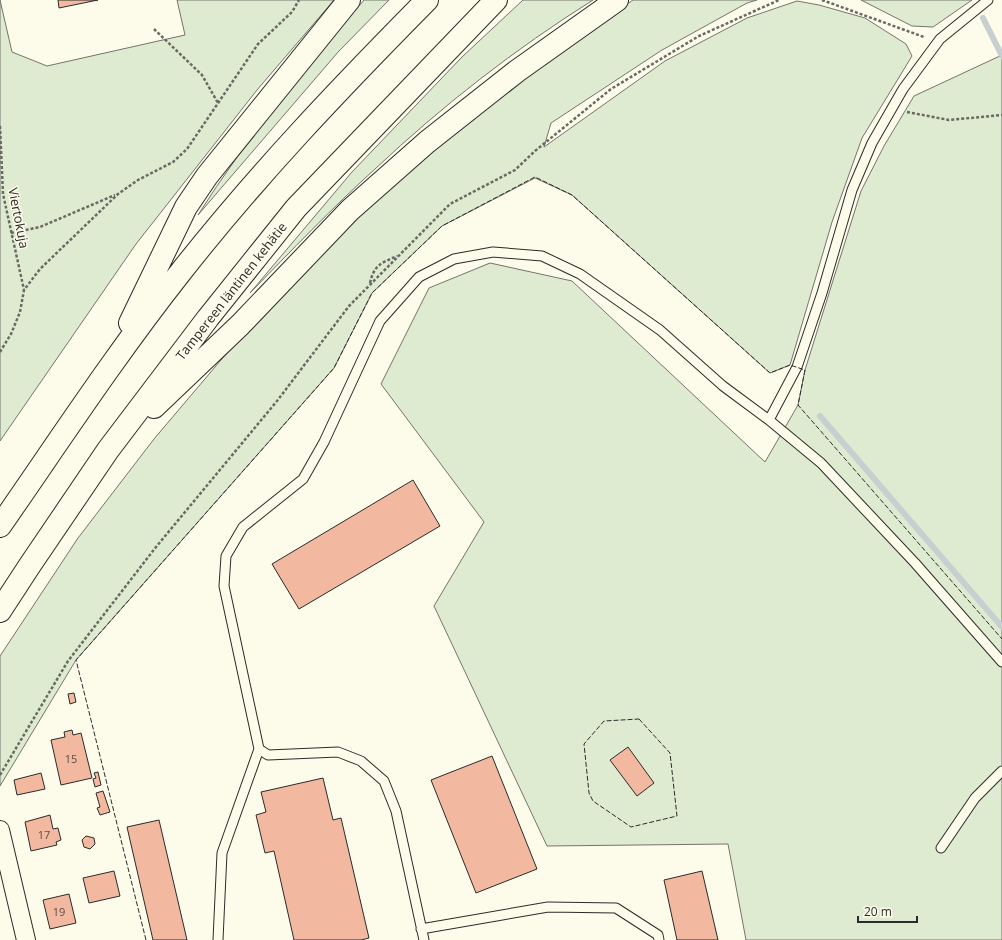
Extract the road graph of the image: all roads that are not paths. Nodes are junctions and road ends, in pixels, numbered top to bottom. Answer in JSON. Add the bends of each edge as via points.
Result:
{"nodes":[{"id":1,"x":349,"y":0,"type":"edge"},
{"id":2,"x":427,"y":0,"type":"edge"},
{"id":3,"x":496,"y":0,"type":"edge"},
{"id":4,"x":617,"y":0,"type":"edge"},
{"id":5,"x":988,"y":0,"type":"edge"},
{"id":6,"x":108,"y":370,"type":"junction"},
{"id":7,"x":770,"y":420,"type":"junction"},
{"id":8,"x":108,"y":450,"type":"junction"},
{"id":9,"x":0,"y":526,"type":"edge"},
{"id":10,"x":0,"y":611,"type":"edge"},
{"id":11,"x":1002,"y":662,"type":"edge"},
{"id":12,"x":259,"y":749,"type":"junction"},
{"id":13,"x":1002,"y":771,"type":"edge"},
{"id":14,"x":0,"y":830,"type":"edge"},
{"id":15,"x":941,"y":848,"type":"dead end"},
{"id":16,"x":421,"y":929,"type":"junction"},
{"id":17,"x":26,"y":940,"type":"edge"},
{"id":18,"x":218,"y":940,"type":"edge"},
{"id":19,"x":424,"y":940,"type":"edge"},
{"id":20,"x":659,"y":940,"type":"edge"}],
"edges":[{"from":1,"to":6,"type":"highway","via":[[207,176],[186,207]]},
{"from":2,"to":6,"type":"highway","via":[[261,174],[179,273]]},
{"from":3,"to":8,"type":"highway","name":"Tampereen läntinen kehätie","via":[[296,208],[208,318]]},
{"from":4,"to":8,"type":"highway","via":[[499,86],[428,142],[350,210],[240,325]]},
{"from":5,"to":7,"type":"lane","via":[[940,39],[903,89],[872,143],[852,190],[797,367]]},
{"from":6,"to":9,"type":"highway"},
{"from":7,"to":11,"type":"lane","via":[[826,468],[915,563]]},
{"from":7,"to":12,"type":"lane","via":[[723,386],[660,330],[580,274],[542,256],[493,252],[454,259],[419,277],[380,321],[324,442],[303,479],[243,528],[226,556],[224,586]]},
{"from":8,"to":10,"type":"highway","name":"Tampereen läntinen kehätie"},
{"from":12,"to":16,"type":"lane","via":[[268,756],[338,752],[361,761],[384,781],[396,811]]},
{"from":12,"to":18,"type":"lane","via":[[222,853]]},
{"from":13,"to":15,"type":"lane","via":[[975,798]]},
{"from":14,"to":17,"type":"street"},
{"from":16,"to":19,"type":"lane"},
{"from":16,"to":20,"type":"lane","via":[[548,907],[616,908],[658,935]]}]}
